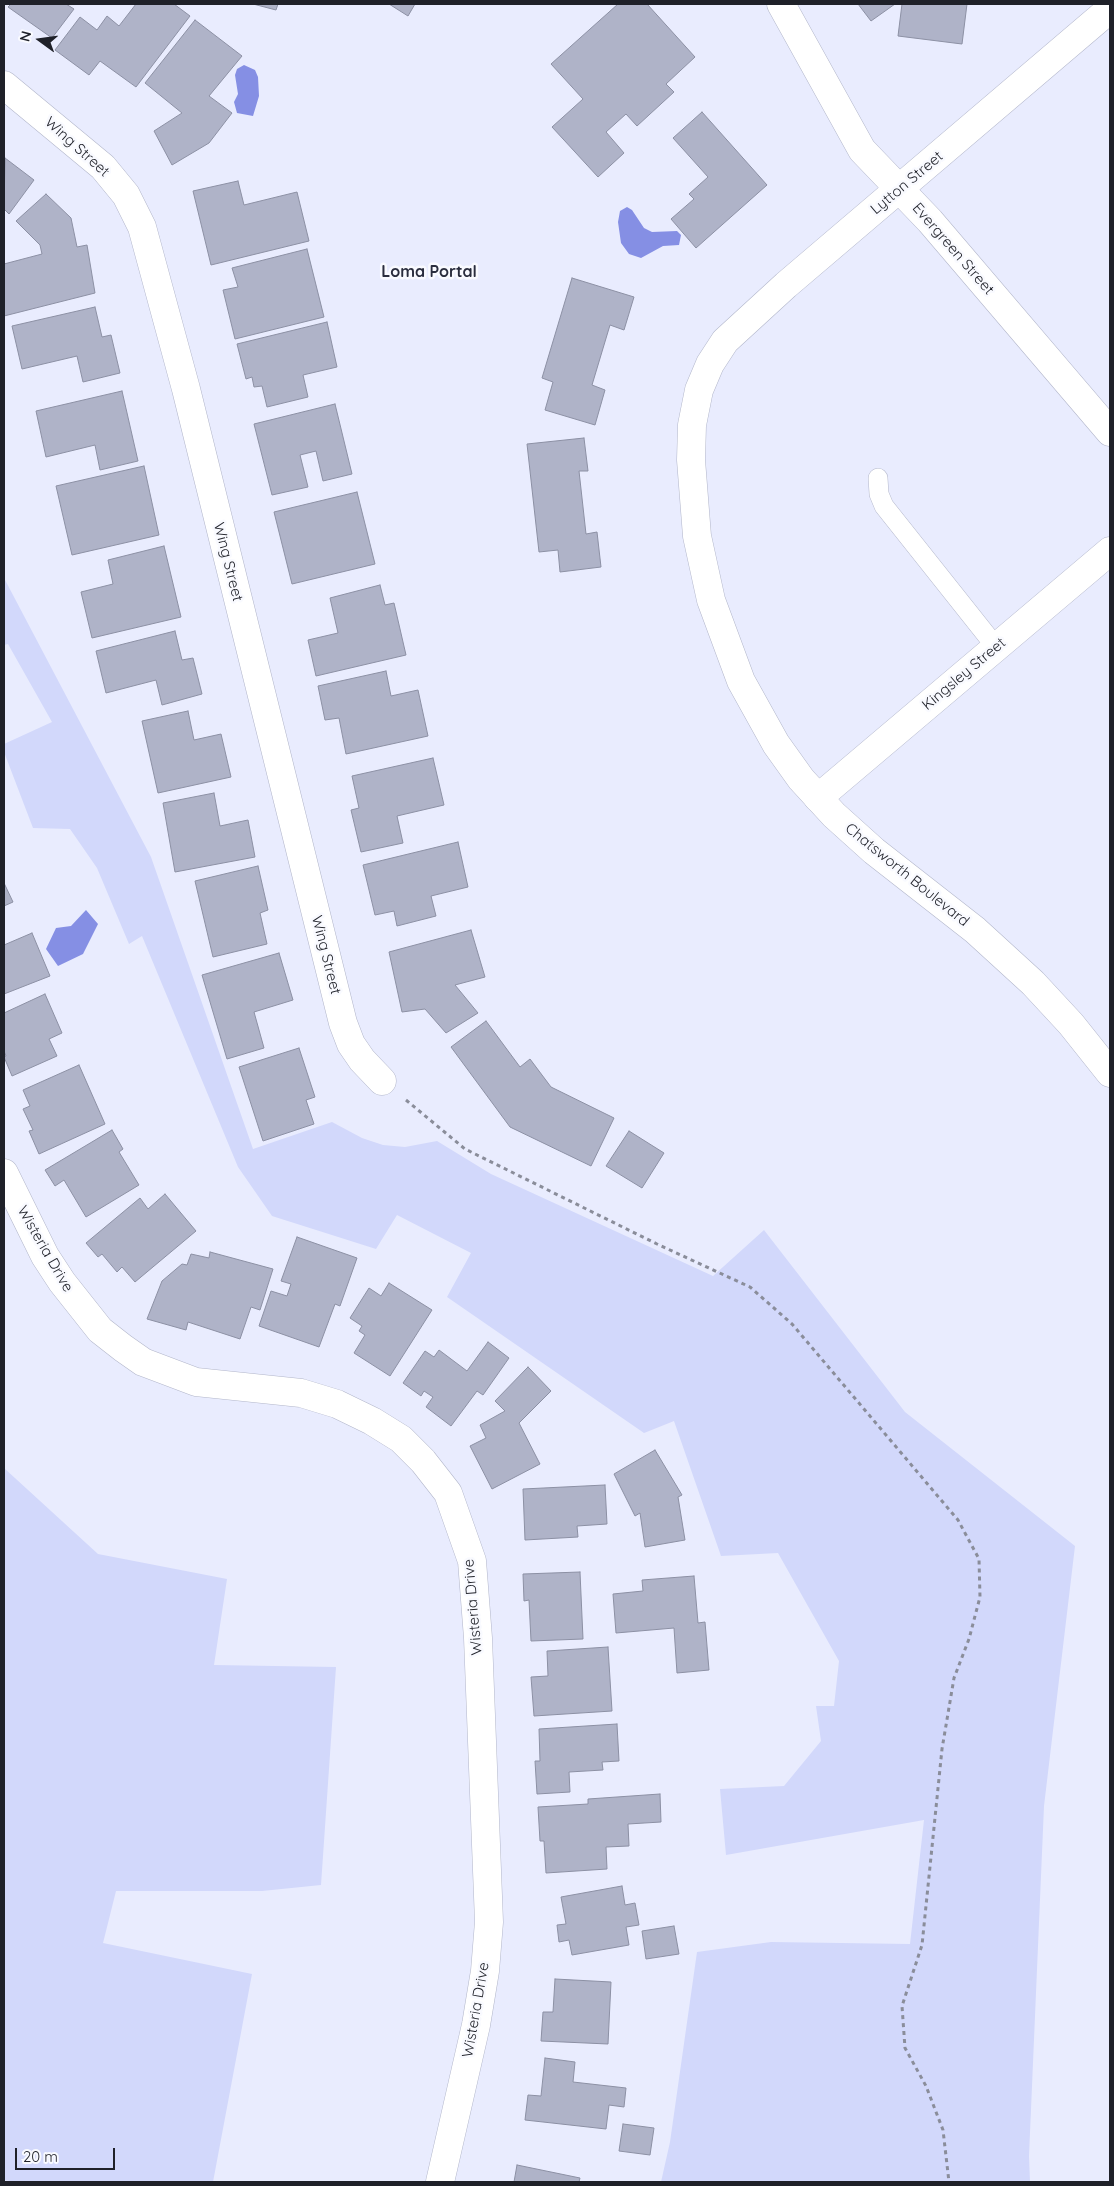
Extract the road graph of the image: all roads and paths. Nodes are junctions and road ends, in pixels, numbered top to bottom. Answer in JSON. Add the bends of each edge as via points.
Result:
{"nodes":[{"id":1,"x":782,"y":4,"type":"edge"},
{"id":2,"x":1110,"y":9,"type":"edge"},
{"id":3,"x":4,"y":85,"type":"edge"},
{"id":4,"x":900,"y":189,"type":"junction"},
{"id":5,"x":710,"y":364,"type":"joint"},
{"id":6,"x":1110,"y":432,"type":"edge"},
{"id":7,"x":878,"y":478,"type":"dead end"},
{"id":8,"x":1110,"y":551,"type":"edge"},
{"id":9,"x":996,"y":647,"type":"junction"},
{"id":10,"x":818,"y":798,"type":"junction"},
{"id":11,"x":1110,"y":1073,"type":"edge"},
{"id":12,"x":382,"y":1081,"type":"joint"},
{"id":13,"x":4,"y":1173,"type":"edge"},
{"id":14,"x":440,"y":2182,"type":"edge"},
{"id":15,"x":949,"y":2182,"type":"edge"}],
"edges":[{"from":1,"to":4,"type":"street","name":"Evergreen Street","via":[[862,150]]},
{"from":2,"to":4,"type":"street","name":"Lytton Street"},
{"from":3,"to":12,"type":"street","name":"Wing Street","via":[[103,167],[126,195],[142,227],[186,389],[343,1023],[351,1044]]},
{"from":4,"to":5,"type":"street","name":"Lytton Street","via":[[752,315],[725,341]]},
{"from":4,"to":6,"type":"street","name":"Evergreen Street"},
{"from":5,"to":10,"type":"street","name":"Chatsworth Boulevard","via":[[698,395],[691,441],[693,508],[704,571],[720,629],[753,706],[789,762]]},
{"from":7,"to":9,"type":"lane","via":[[884,506]]},
{"from":8,"to":9,"type":"street","name":"Kingsley Street"},
{"from":9,"to":10,"type":"street","name":"Kingsley Street"},
{"from":10,"to":11,"type":"street","name":"Chatsworth Boulevard","via":[[852,833],[950,909],[1033,983]]},
{"from":12,"to":15,"type":"path","via":[[466,1149],[657,1244],[750,1286],[792,1324],[952,1512],[979,1559],[980,1597],[954,1678],[942,1750],[922,1945],[902,2006],[904,2048],[926,2086],[943,2130]]},
{"from":13,"to":14,"type":"street","name":"Wisteria Drive","via":[[45,1256],[62,1282],[100,1330],[123,1348],[143,1362],[196,1382],[301,1392],[337,1404],[401,1439],[448,1494],[472,1561],[489,1922],[476,2025]]}]}
